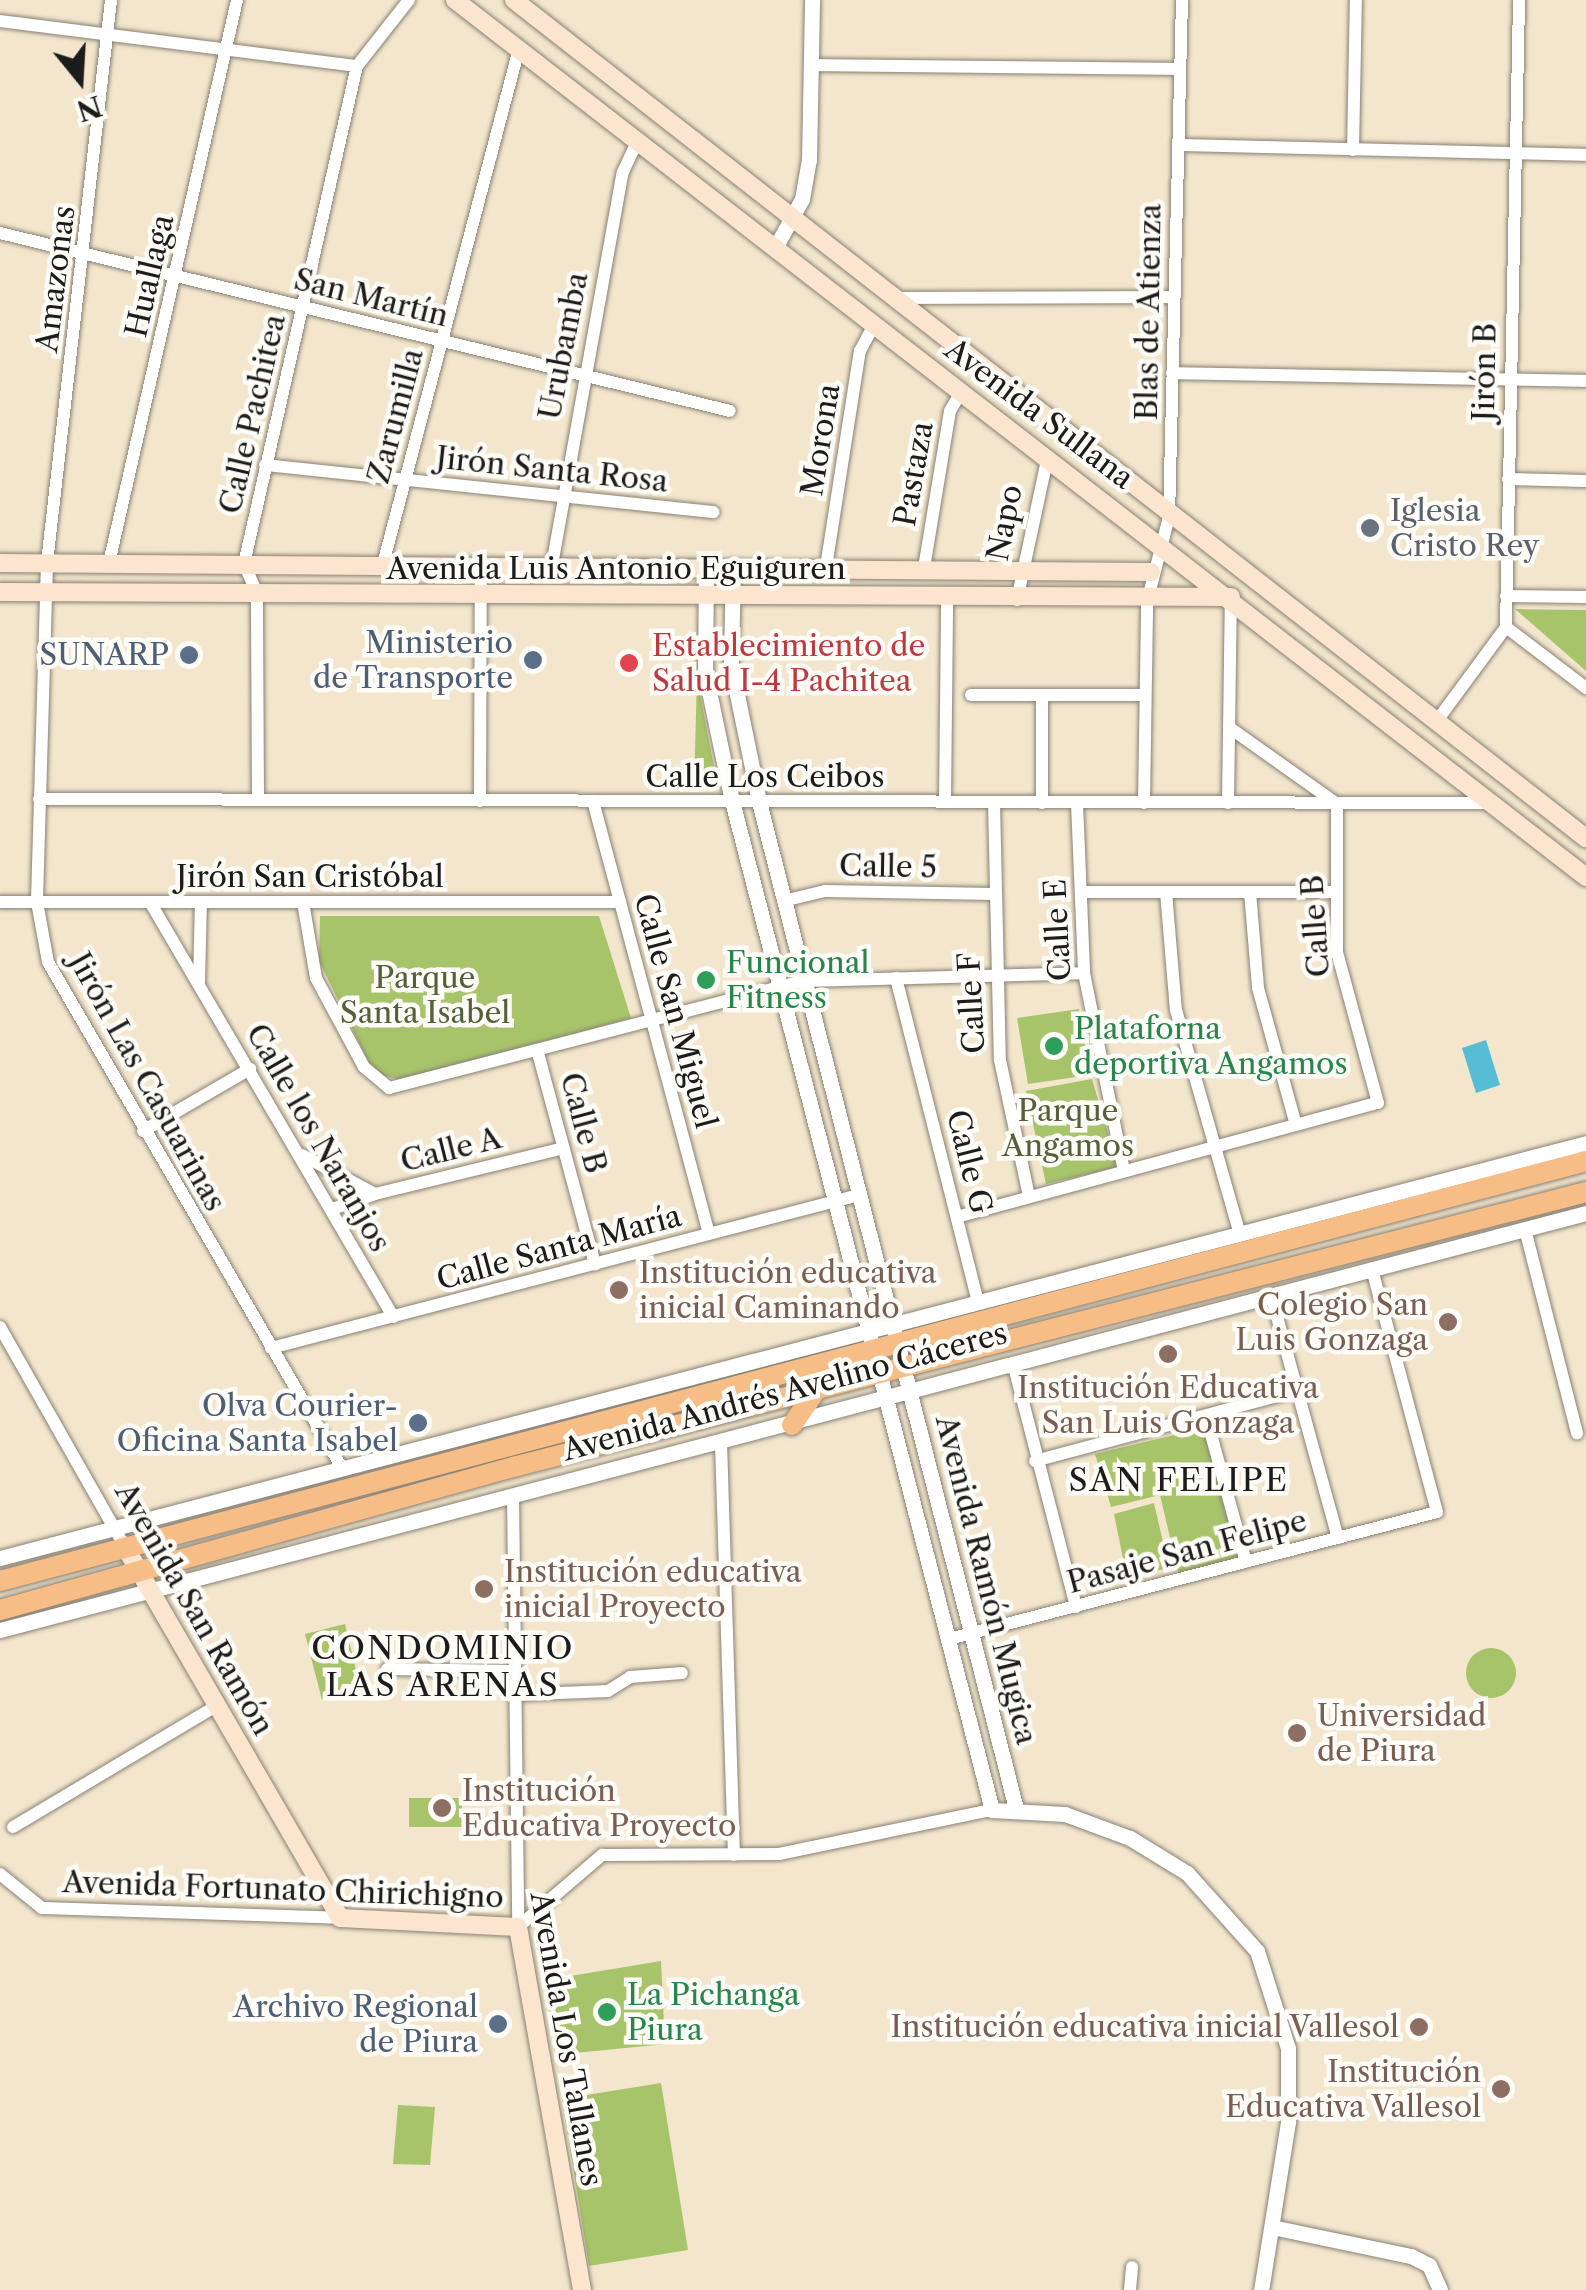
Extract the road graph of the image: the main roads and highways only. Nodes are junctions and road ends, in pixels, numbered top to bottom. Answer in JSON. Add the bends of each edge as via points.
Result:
{"nodes":[{"id":1,"x":455,"y":0,"type":"edge"},
{"id":2,"x":514,"y":0,"type":"edge"},
{"id":3,"x":0,"y":563,"type":"edge"},
{"id":4,"x":1151,"y":572,"type":"road end"},
{"id":5,"x":0,"y":592,"type":"edge"},
{"id":6,"x":1231,"y":597,"type":"junction"},
{"id":7,"x":1514,"y":782,"type":"junction"},
{"id":8,"x":1491,"y":803,"type":"junction"},
{"id":9,"x":1586,"y":838,"type":"edge"},
{"id":10,"x":1586,"y":877,"type":"edge"},
{"id":11,"x":1586,"y":1162,"type":"edge"},
{"id":12,"x":1586,"y":1192,"type":"edge"},
{"id":13,"x":816,"y":1390,"type":"junction"},
{"id":14,"x":792,"y":1425,"type":"road end"},
{"id":15,"x":119,"y":1536,"type":"junction"},
{"id":16,"x":139,"y":1569,"type":"junction"},
{"id":17,"x":0,"y":1581,"type":"edge"},
{"id":18,"x":0,"y":1610,"type":"edge"},
{"id":19,"x":340,"y":1918,"type":"joint"},
{"id":20,"x":518,"y":1927,"type":"joint"},
{"id":21,"x":582,"y":2290,"type":"edge"}],
"edges":[{"from":1,"to":6,"type":"main road","name":"Avenida Sullana"},
{"from":2,"to":7,"type":"main road","name":"Avenida Sullana"},
{"from":3,"to":4,"type":"main road","name":"Avenida Luis Antonio Eguiguren"},
{"from":5,"to":6,"type":"main road","name":"Avenida Luis Antonio Eguiguren","via":[[1147,602]]},
{"from":6,"to":8,"type":"main road","name":"Avenida Sullana"},
{"from":7,"to":8,"type":"main road"},
{"from":7,"to":9,"type":"main road","name":"Avenida Sullana"},
{"from":8,"to":10,"type":"main road","name":"Avenida Sullana"},
{"from":11,"to":15,"type":"highway","name":"Avenida Andrés Avelino Cáceres","via":[[895,1332]]},
{"from":12,"to":13,"type":"highway","name":"Avenida Andrés Avelino Cáceres"},
{"from":13,"to":14,"type":"highway"},
{"from":13,"to":16,"type":"highway","name":"Avenida Andrés Avelino Cáceres"},
{"from":15,"to":16,"type":"main road","name":"Avenida San Ramón"},
{"from":15,"to":17,"type":"highway","name":"Avenida Andrés Avelino Cáceres"},
{"from":16,"to":18,"type":"highway","name":"Avenida Andrés Avelino Cáceres"},
{"from":16,"to":19,"type":"main road","name":"Avenida San Ramón"},
{"from":19,"to":20,"type":"main road","name":"Avenida Fortunato Chirichigno"},
{"from":20,"to":21,"type":"main road","name":"Avenida Los Tallanes"}]}
